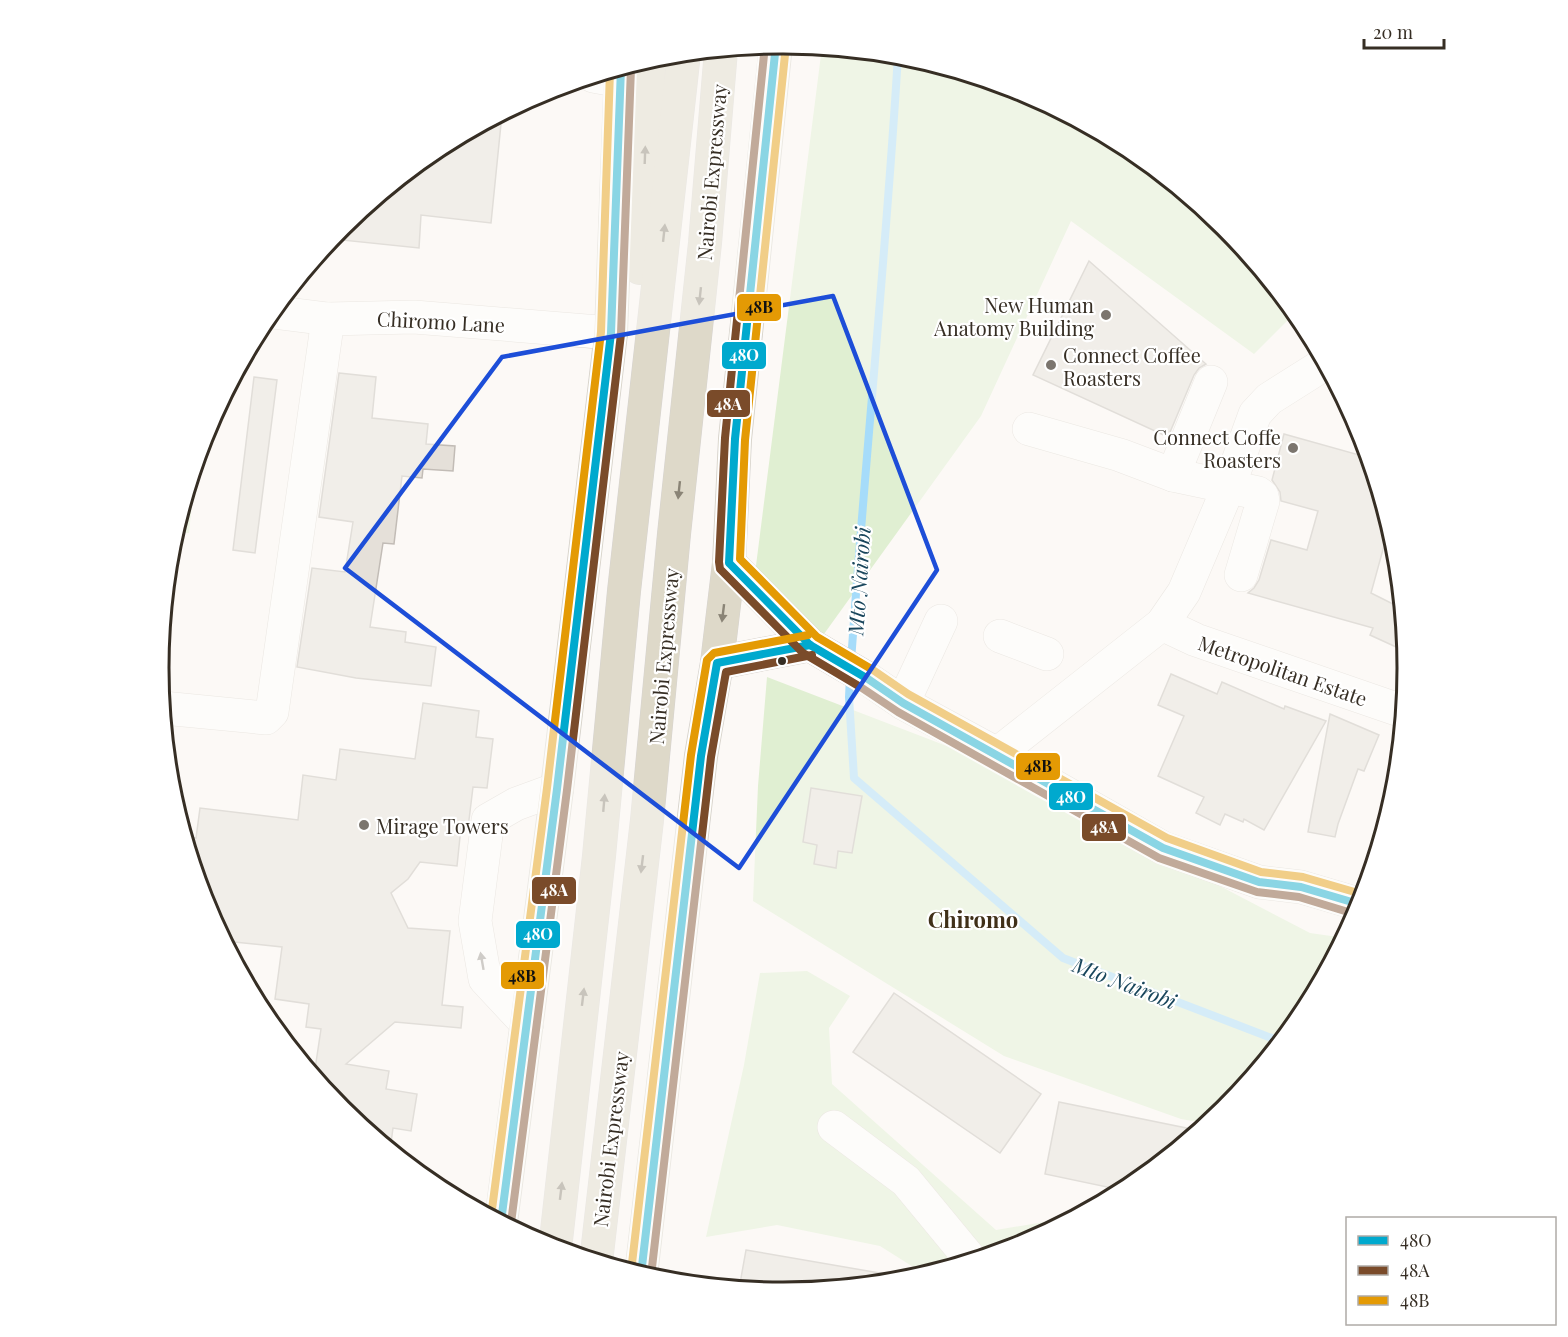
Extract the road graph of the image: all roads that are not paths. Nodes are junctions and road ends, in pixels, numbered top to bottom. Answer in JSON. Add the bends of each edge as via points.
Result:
{"nodes":[{"id":1,"x":775,"y":54,"type":"edge"},
{"id":2,"x":720,"y":57,"type":"edge"},
{"id":3,"x":683,"y":63,"type":"edge"},
{"id":4,"x":649,"y":70,"type":"edge"},
{"id":5,"x":612,"y":79,"type":"edge"},
{"id":6,"x":283,"y":313,"type":"edge"},
{"id":7,"x":328,"y":319,"type":"junction"},
{"id":8,"x":611,"y":333,"type":"junction"},
{"id":9,"x":1319,"y":367,"type":"edge"},
{"id":10,"x":1211,"y":382,"type":"dead end"},
{"id":11,"x":1029,"y":429,"type":"dead end"},
{"id":12,"x":1173,"y":475,"type":"junction"},
{"id":13,"x":1229,"y":486,"type":"junction"},
{"id":14,"x":729,"y":564,"type":"junction"},
{"id":15,"x":1241,"y":575,"type":"dead end"},
{"id":16,"x":624,"y":591,"type":"junction"},
{"id":17,"x":941,"y":621,"type":"dead end"},
{"id":18,"x":1162,"y":624,"type":"junction"},
{"id":19,"x":1000,"y":636,"type":"dead end"},
{"id":20,"x":816,"y":649,"type":"junction"},
{"id":21,"x":1047,"y":654,"type":"dead end"},
{"id":22,"x":717,"y":663,"type":"junction"},
{"id":23,"x":903,"y":703,"type":"junction"},
{"id":24,"x":171,"y":709,"type":"edge"},
{"id":25,"x":1397,"y":709,"type":"edge"},
{"id":26,"x":997,"y":754,"type":"junction"},
{"id":27,"x":557,"y":789,"type":"junction"},
{"id":28,"x":1353,"y":902,"type":"edge"},
{"id":29,"x":527,"y":1024,"type":"junction"},
{"id":30,"x":834,"y":1127,"type":"dead end"},
{"id":31,"x":502,"y":1215,"type":"edge"},
{"id":32,"x":556,"y":1239,"type":"edge"},
{"id":33,"x":597,"y":1253,"type":"edge"},
{"id":34,"x":967,"y":1255,"type":"edge"},
{"id":35,"x":642,"y":1266,"type":"edge"}],
"edges":[{"from":1,"to":14,"type":"highway","via":[[735,439]]},
{"from":2,"to":33,"type":"highway","name":"Nairobi Expressway","one_way":true,"via":[[647,820]]},
{"from":16,"to":3,"type":"highway","name":"Nairobi Expressway","one_way":true},
{"from":16,"to":4,"type":"highway","one_way":true},
{"from":5,"to":8,"type":"highway"},
{"from":6,"to":7,"type":"street","name":"Chiromo Lane"},
{"from":7,"to":8,"type":"street","name":"Chiromo Lane","via":[[414,316]]},
{"from":7,"to":24,"type":"street","via":[[272,712],[266,718]]},
{"from":8,"to":27,"type":"highway"},
{"from":9,"to":13,"type":"street","via":[[1269,399],[1255,414]]},
{"from":10,"to":12,"type":"street"},
{"from":11,"to":12,"type":"street"},
{"from":12,"to":13,"type":"street"},
{"from":13,"to":15,"type":"street","via":[[1258,493],[1263,501]]},
{"from":13,"to":18,"type":"street","via":[[1184,592]]},
{"from":14,"to":20,"type":"street"},
{"from":14,"to":22,"type":"highway","one_way":true},
{"from":32,"to":16,"type":"highway","name":"Nairobi Expressway","one_way":true},
{"from":17,"to":23,"type":"street"},
{"from":18,"to":25,"type":"street","name":"Metropolitan Estate","via":[[1196,640]]},
{"from":18,"to":26,"type":"street"},
{"from":19,"to":21,"type":"street"},
{"from":20,"to":22,"type":"street"},
{"from":20,"to":23,"type":"street"},
{"from":22,"to":35,"type":"highway","via":[[701,756]]},
{"from":23,"to":26,"type":"street"},
{"from":26,"to":28,"type":"street","via":[[1163,848],[1259,882],[1301,887]]},
{"from":27,"to":29,"type":"highway"},
{"from":29,"to":27,"type":"street","one_way":true,"via":[[485,979],[476,921],[488,820],[516,804]]},
{"from":29,"to":31,"type":"highway"},
{"from":30,"to":34,"type":"street","via":[[906,1181]]}]}
